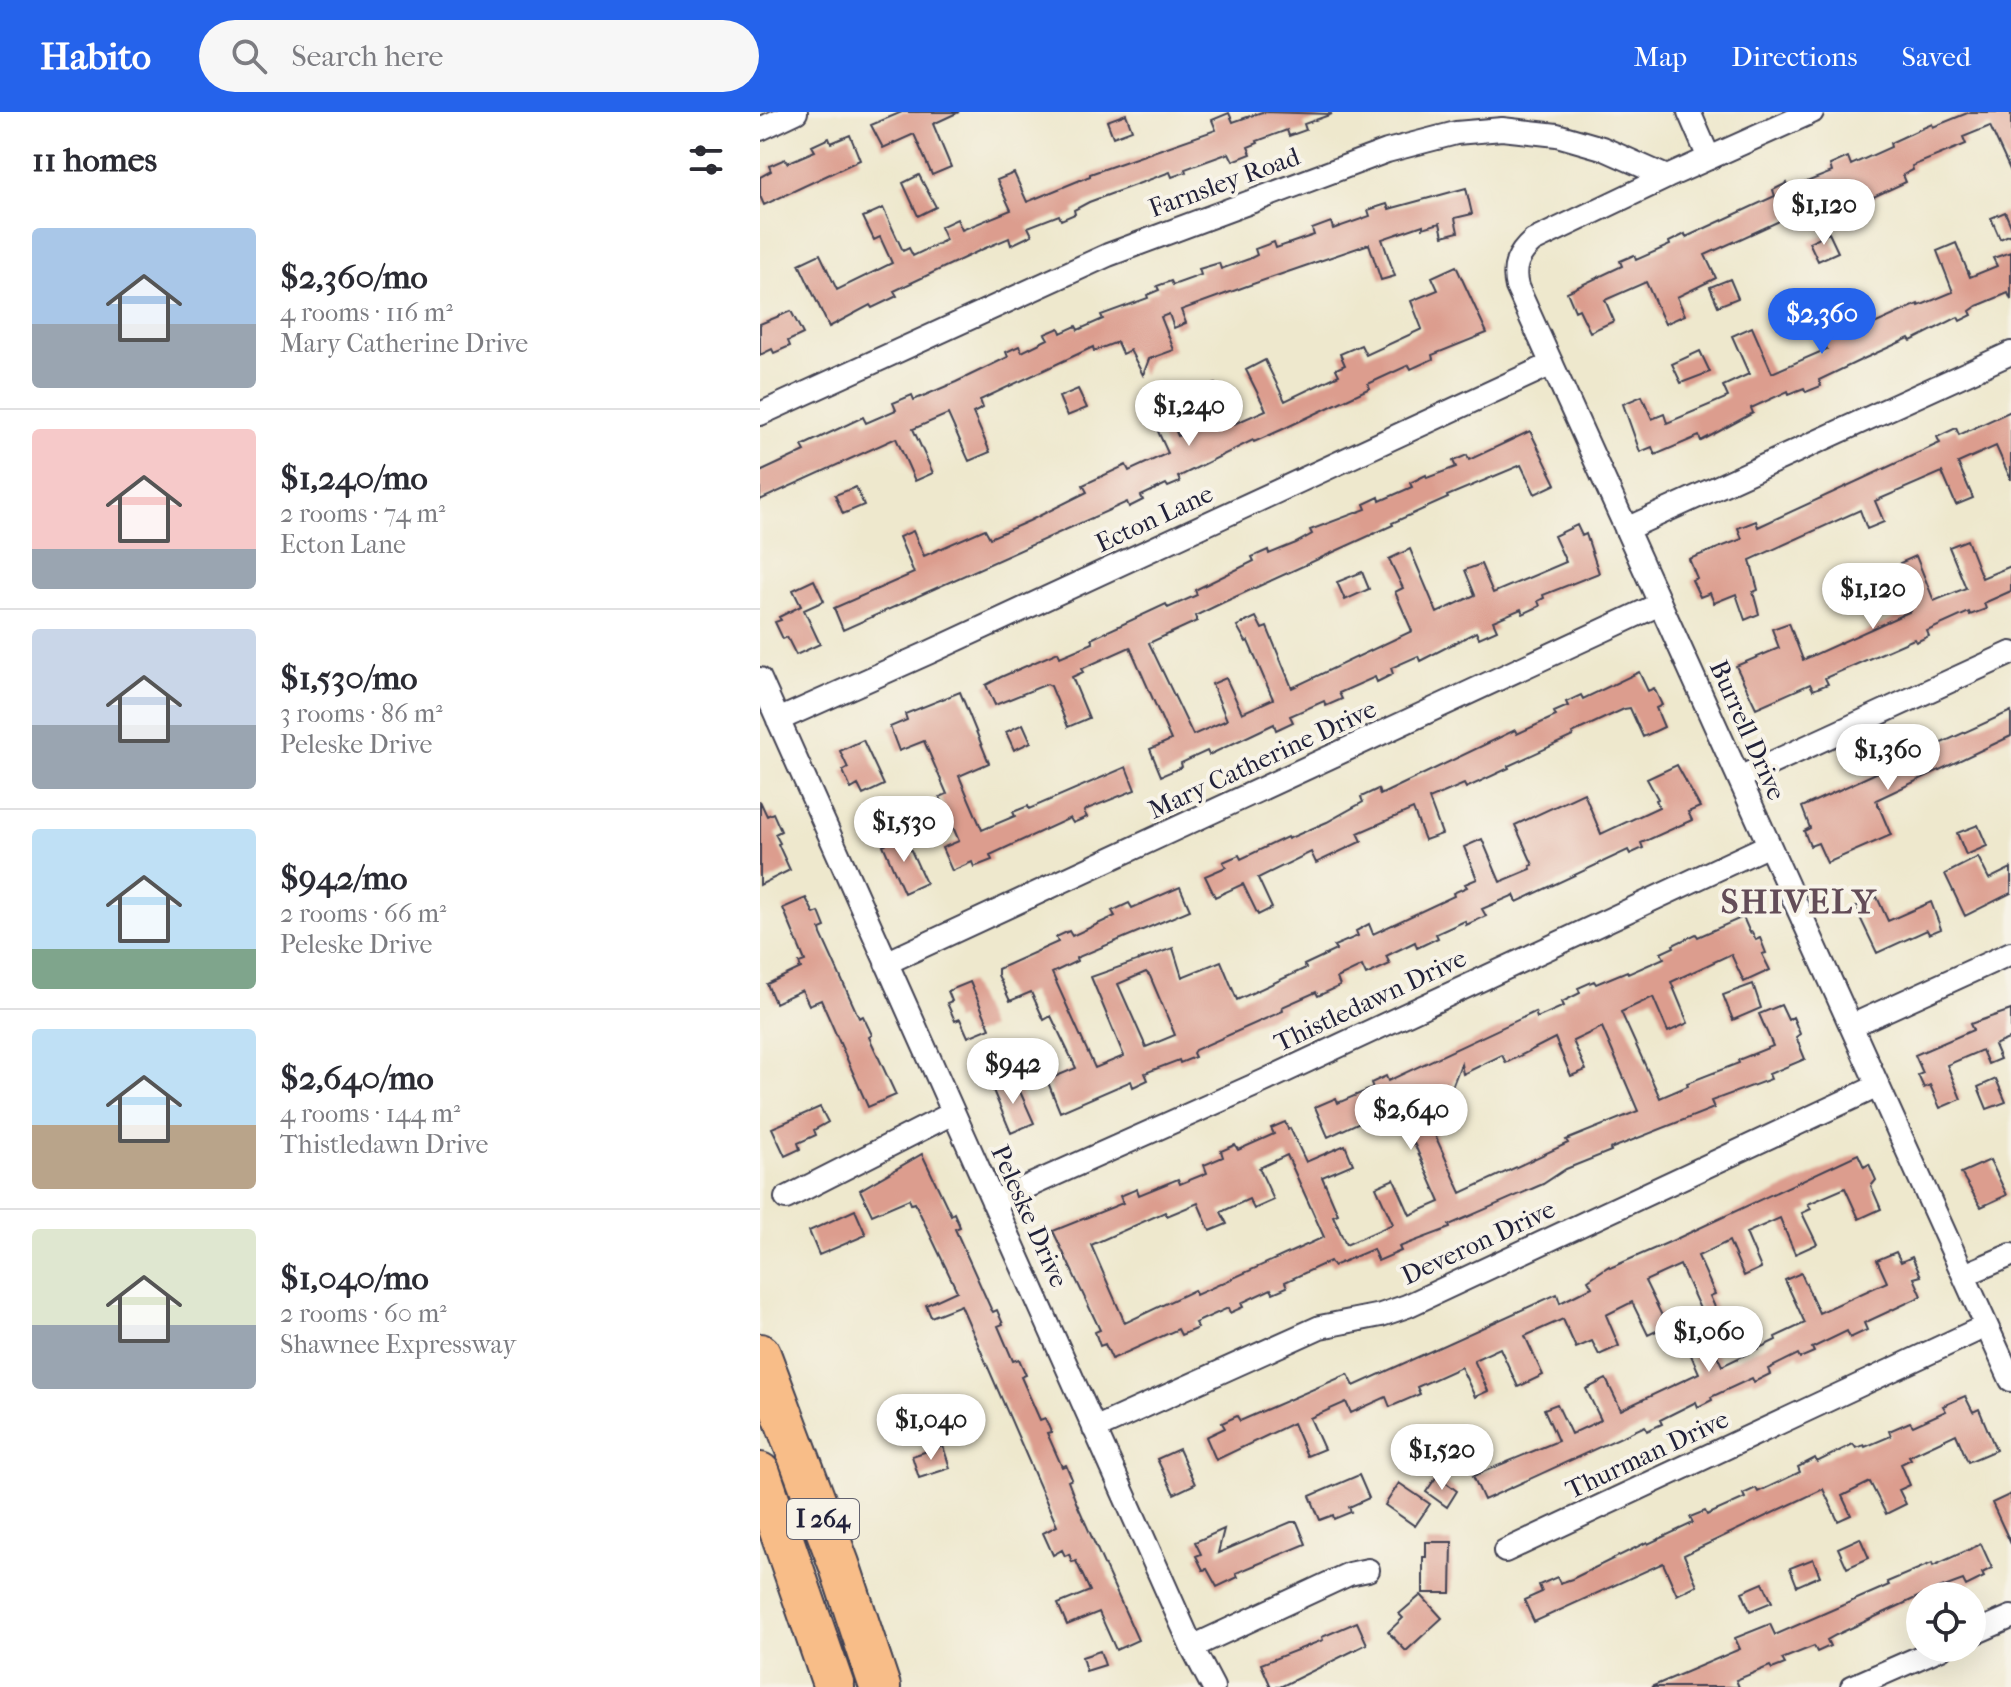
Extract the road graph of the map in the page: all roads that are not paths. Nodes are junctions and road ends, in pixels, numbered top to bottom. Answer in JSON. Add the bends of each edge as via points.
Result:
{"nodes":[{"id":1,"x":796,"y":112,"type":"edge"},
{"id":2,"x":1689,"y":112,"type":"edge"},
{"id":3,"x":1812,"y":112,"type":"edge"},
{"id":4,"x":760,"y":129,"type":"edge"},
{"id":5,"x":1709,"y":158,"type":"junction"},
{"id":6,"x":1667,"y":177,"type":"junction"},
{"id":7,"x":2011,"y":353,"type":"edge"},
{"id":8,"x":1552,"y":364,"type":"junction"},
{"id":9,"x":760,"y":414,"type":"edge"},
{"id":10,"x":1626,"y":529,"type":"junction"},
{"id":11,"x":1660,"y":604,"type":"junction"},
{"id":12,"x":2011,"y":653,"type":"edge"},
{"id":13,"x":760,"y":679,"type":"edge"},
{"id":14,"x":778,"y":720,"type":"junction"},
{"id":15,"x":1739,"y":778,"type":"junction"},
{"id":16,"x":1769,"y":845,"type":"junction"},
{"id":17,"x":2011,"y":953,"type":"edge"},
{"id":18,"x":886,"y":963,"type":"junction"},
{"id":19,"x":1851,"y":1026,"type":"junction"},
{"id":20,"x":1878,"y":1086,"type":"junction"},
{"id":21,"x":953,"y":1113,"type":"junction"},
{"id":22,"x":786,"y":1198,"type":"dead end"},
{"id":23,"x":993,"y":1202,"type":"junction"},
{"id":24,"x":2011,"y":1255,"type":"edge"},
{"id":25,"x":1964,"y":1275,"type":"junction"},
{"id":26,"x":1986,"y":1326,"type":"junction"},
{"id":27,"x":760,"y":1354,"type":"edge"},
{"id":28,"x":2011,"y":1380,"type":"edge"},
{"id":29,"x":1094,"y":1429,"type":"junction"},
{"id":30,"x":760,"y":1473,"type":"edge"},
{"id":31,"x":1505,"y":1551,"type":"dead end"},
{"id":32,"x":1368,"y":1570,"type":"dead end"},
{"id":33,"x":2011,"y":1617,"type":"edge"},
{"id":34,"x":1986,"y":1628,"type":"edge"},
{"id":35,"x":1192,"y":1647,"type":"junction"},
{"id":36,"x":1909,"y":1662,"type":"edge"},
{"id":37,"x":834,"y":1687,"type":"edge"},
{"id":38,"x":880,"y":1687,"type":"edge"},
{"id":39,"x":1213,"y":1687,"type":"edge"},
{"id":40,"x":1852,"y":1687,"type":"edge"}],
"edges":[{"from":1,"to":4,"type":"street"},
{"from":2,"to":5,"type":"street"},
{"from":3,"to":5,"type":"street"},
{"from":5,"to":6,"type":"street"},
{"from":6,"to":8,"type":"street","name":"Burrell Drive","via":[[1522,251],[1516,262],[1517,287]]},
{"from":6,"to":9,"type":"street","name":"Farnsley Road","via":[[1594,145],[1528,130],[1456,133],[1387,151],[1108,255]]},
{"from":7,"to":10,"type":"street"},
{"from":8,"to":10,"type":"street","name":"Burrell Drive"},
{"from":8,"to":14,"type":"street","name":"Ecton Lane"},
{"from":10,"to":11,"type":"street","name":"Burrell Drive"},
{"from":11,"to":15,"type":"street","name":"Burrell Drive"},
{"from":11,"to":18,"type":"street","name":"Mary Catherine Drive"},
{"from":12,"to":15,"type":"street"},
{"from":13,"to":14,"type":"street","name":"Peleske Drive"},
{"from":14,"to":18,"type":"street","name":"Peleske Drive"},
{"from":15,"to":16,"type":"street","name":"Burrell Drive"},
{"from":16,"to":19,"type":"street","name":"Burrell Drive"},
{"from":16,"to":23,"type":"street","name":"Thistledawn Drive"},
{"from":17,"to":19,"type":"street"},
{"from":18,"to":21,"type":"street","name":"Peleske Drive"},
{"from":19,"to":20,"type":"street","name":"Burrell Drive"},
{"from":20,"to":25,"type":"street","name":"Burrell Drive"},
{"from":20,"to":29,"type":"street","name":"Deveron Drive","via":[[1407,1306],[1320,1327]]},
{"from":21,"to":22,"type":"street"},
{"from":21,"to":23,"type":"street","name":"Peleske Drive"},
{"from":23,"to":29,"type":"street","name":"Peleske Drive"},
{"from":24,"to":25,"type":"street"},
{"from":25,"to":26,"type":"street","name":"Burrell Drive"},
{"from":26,"to":28,"type":"street","name":"Burrell Drive"},
{"from":26,"to":31,"type":"street","name":"Thurman Drive"},
{"from":27,"to":38,"type":"highway","number":"I 264"},
{"from":29,"to":35,"type":"street","name":"Peleske Drive"},
{"from":30,"to":37,"type":"highway","number":"I 264"},
{"from":32,"to":35,"type":"street"},
{"from":33,"to":34,"type":"street"},
{"from":35,"to":39,"type":"street","name":"Peleske Drive"},
{"from":36,"to":40,"type":"street"}]}
